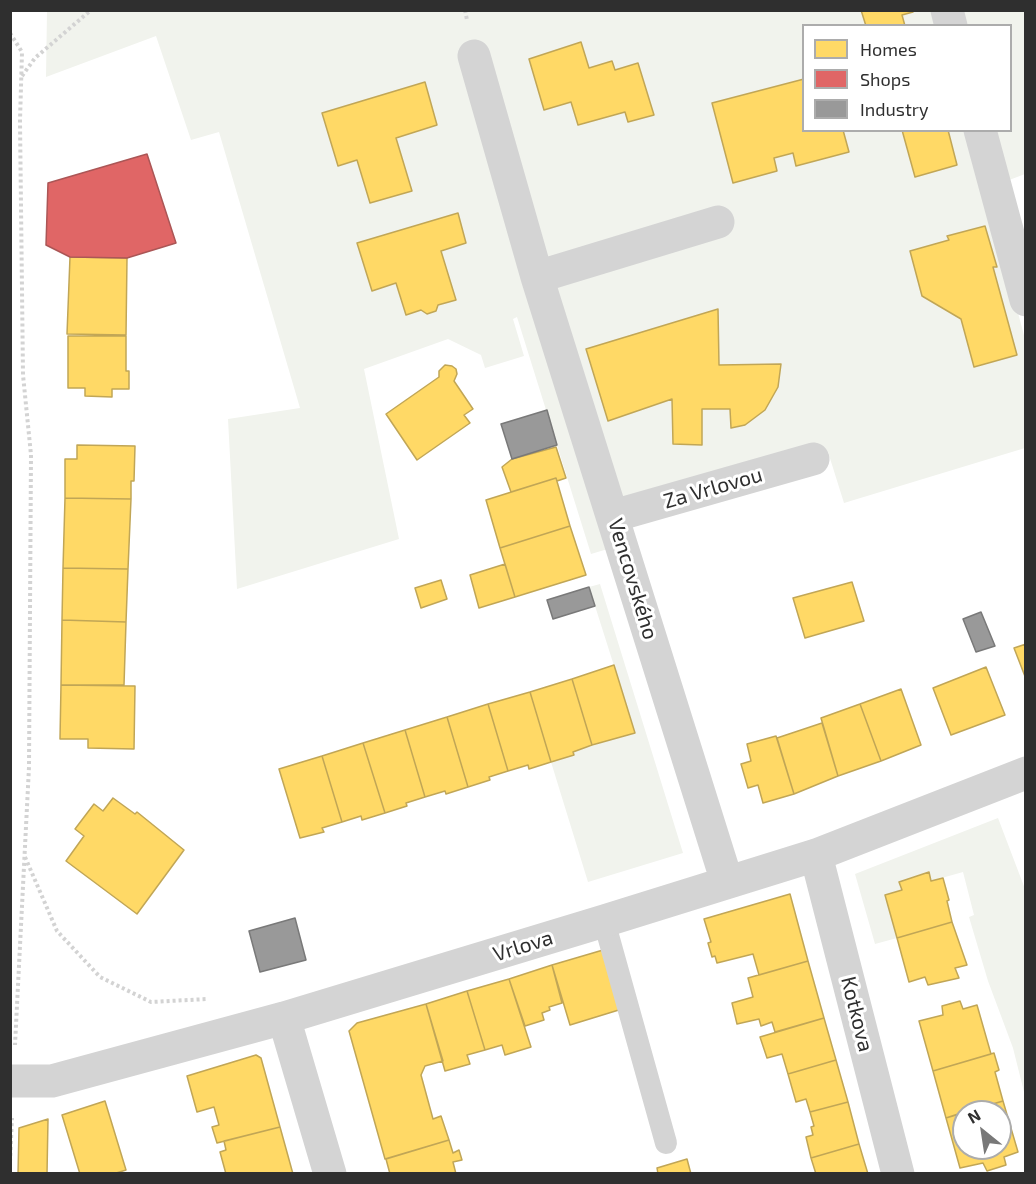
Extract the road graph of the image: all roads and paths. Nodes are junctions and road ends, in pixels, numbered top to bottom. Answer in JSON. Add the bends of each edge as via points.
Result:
{"nodes":[{"id":1,"x":91,"y":10,"type":"edge"},
{"id":2,"x":10,"y":33,"type":"edge"},
{"id":3,"x":474,"y":56,"type":"dead end"},
{"id":4,"x":21,"y":76,"type":"junction"},
{"id":5,"x":981,"y":132,"type":"edge"},
{"id":6,"x":718,"y":222,"type":"dead end"},
{"id":7,"x":537,"y":277,"type":"junction"},
{"id":8,"x":1026,"y":300,"type":"edge"},
{"id":9,"x":813,"y":459,"type":"dead end"},
{"id":10,"x":613,"y":516,"type":"junction"},
{"id":11,"x":1026,"y":773,"type":"edge"},
{"id":12,"x":816,"y":855,"type":"junction"},
{"id":13,"x":24,"y":856,"type":"junction"},
{"id":14,"x":727,"y":882,"type":"junction"},
{"id":15,"x":604,"y":921,"type":"junction"},
{"id":16,"x":18,"y":989,"type":"dead end"},
{"id":17,"x":213,"y":999,"type":"dead end"},
{"id":18,"x":284,"y":1018,"type":"junction"},
{"id":19,"x":10,"y":1081,"type":"edge"},
{"id":20,"x":666,"y":1143,"type":"dead end"},
{"id":21,"x":330,"y":1173,"type":"edge"},
{"id":22,"x":898,"y":1173,"type":"edge"}],
"edges":[{"from":1,"to":4,"type":"path","via":[[35,58]]},
{"from":2,"to":4,"type":"path","via":[[22,52]]},
{"from":3,"to":7,"type":"street","name":"Vencovského"},
{"from":4,"to":13,"type":"path","via":[[22,375],[31,454],[29,767]]},
{"from":5,"to":8,"type":"street"},
{"from":6,"to":7,"type":"street"},
{"from":7,"to":10,"type":"street","name":"Vencovského"},
{"from":9,"to":10,"type":"street","name":"Za Vrlovou"},
{"from":10,"to":14,"type":"street","name":"Vencovského"},
{"from":11,"to":12,"type":"street","name":"Vrlova"},
{"from":12,"to":14,"type":"street","name":"Vrlova"},
{"from":12,"to":22,"type":"street","name":"Kotkova"},
{"from":13,"to":16,"type":"path"},
{"from":13,"to":17,"type":"path","via":[[57,931],[100,977],[151,1002]]},
{"from":14,"to":15,"type":"street","name":"Vrlova"},
{"from":15,"to":18,"type":"street","name":"Vrlova"},
{"from":15,"to":20,"type":"lane"},
{"from":18,"to":19,"type":"street","name":"Vrlova","via":[[52,1081]]},
{"from":18,"to":21,"type":"street"}]}
